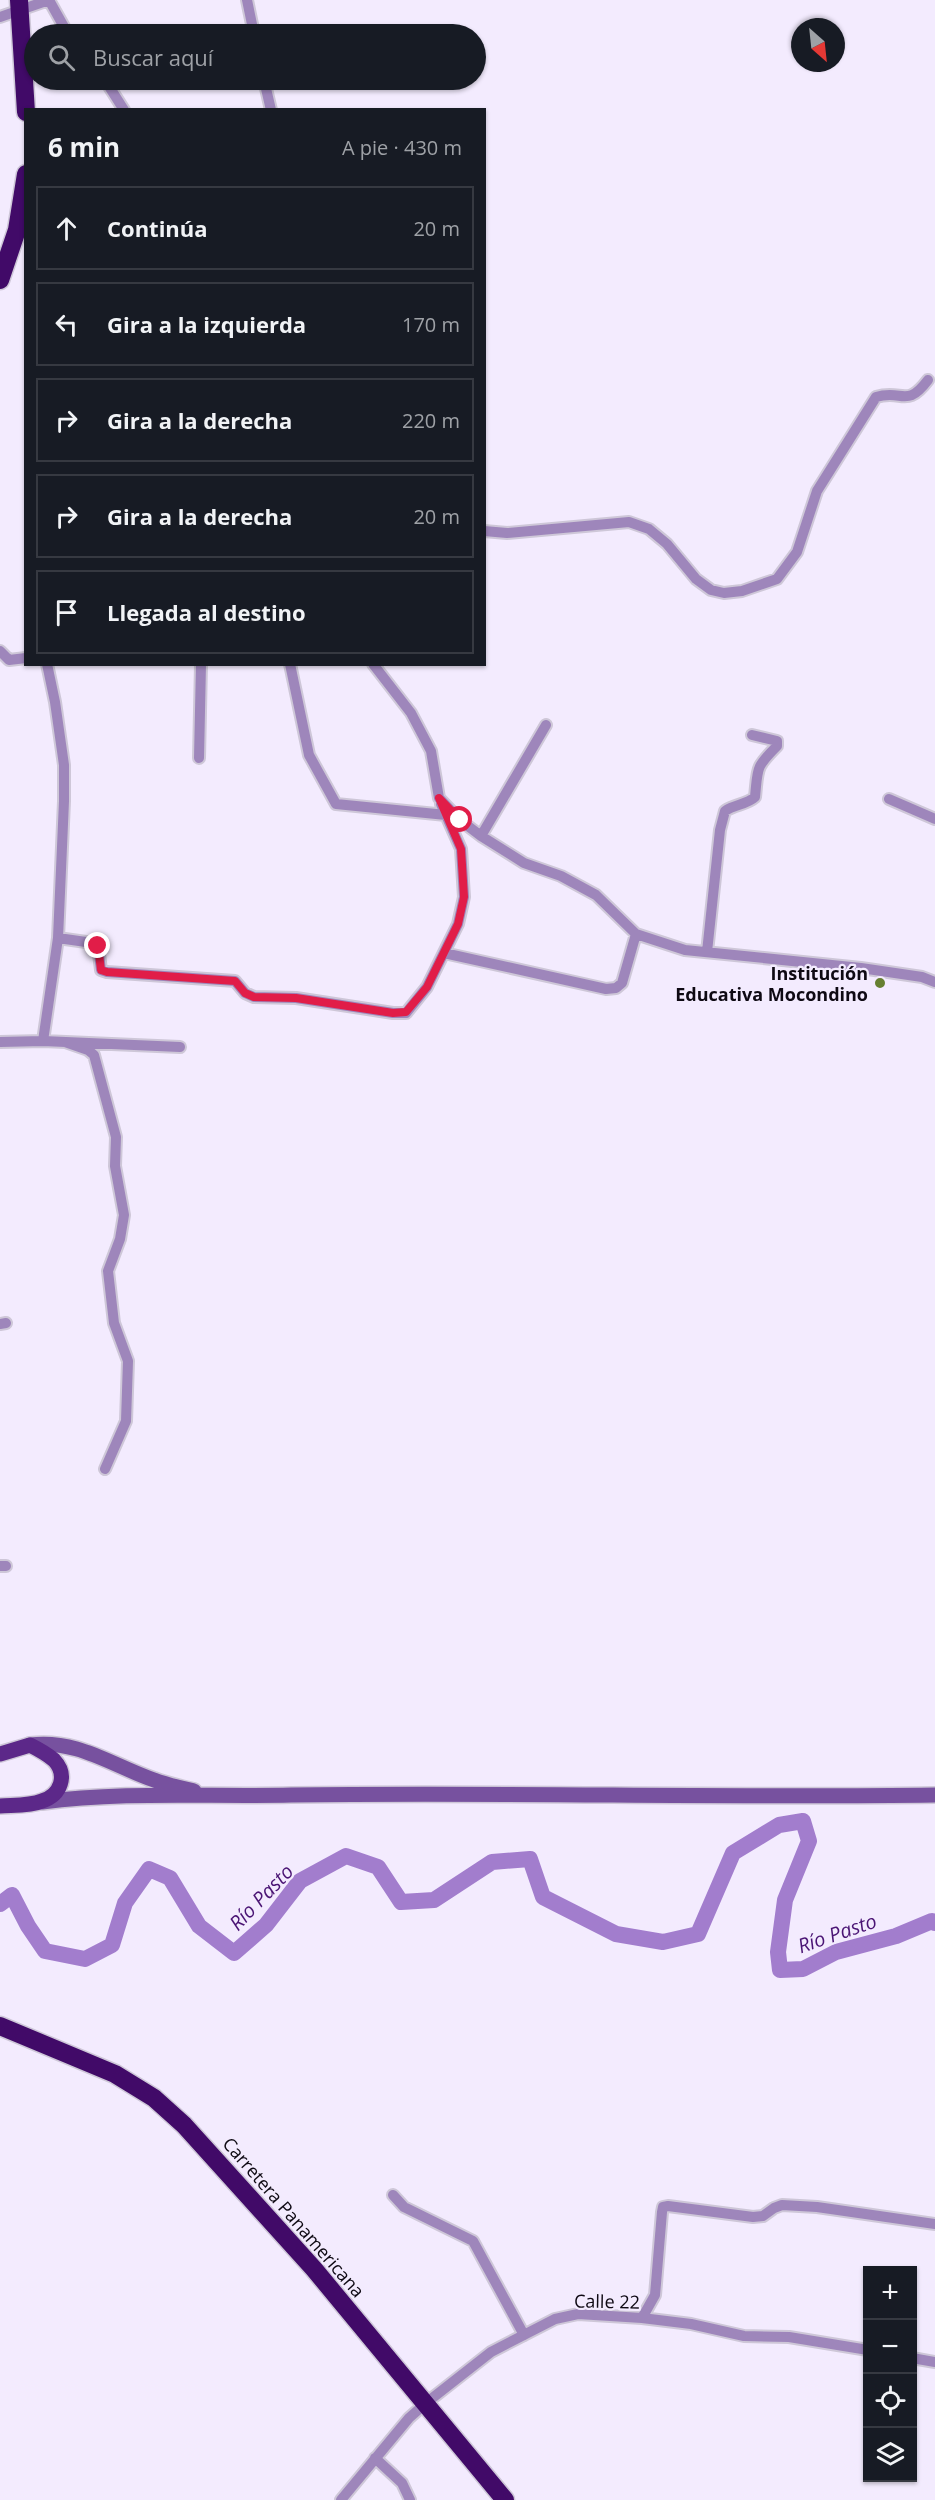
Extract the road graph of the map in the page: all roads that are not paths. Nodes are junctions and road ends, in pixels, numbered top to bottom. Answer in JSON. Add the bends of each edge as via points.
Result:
{"nodes":[{"id":1,"x":49,"y":0,"type":"edge"},
{"id":2,"x":247,"y":0,"type":"edge"},
{"id":3,"x":19,"y":5,"type":"edge"},
{"id":4,"x":0,"y":17,"type":"edge"},
{"id":5,"x":62,"y":24,"type":"edge"},
{"id":6,"x":252,"y":24,"type":"edge"},
{"id":7,"x":24,"y":81,"type":"edge"},
{"id":8,"x":25,"y":90,"type":"edge"},
{"id":9,"x":111,"y":90,"type":"edge"},
{"id":10,"x":266,"y":90,"type":"edge"},
{"id":11,"x":26,"y":108,"type":"edge"},
{"id":12,"x":123,"y":108,"type":"edge"},
{"id":13,"x":271,"y":108,"type":"edge"},
{"id":14,"x":24,"y":186,"type":"edge"},
{"id":15,"x":0,"y":280,"type":"edge"},
{"id":16,"x":928,"y":380,"type":"dead end"},
{"id":17,"x":486,"y":531,"type":"edge"},
{"id":18,"x":0,"y":651,"type":"edge"},
{"id":19,"x":24,"y":658,"type":"edge"},
{"id":20,"x":47,"y":666,"type":"edge"},
{"id":21,"x":201,"y":666,"type":"edge"},
{"id":22,"x":290,"y":666,"type":"edge"},
{"id":23,"x":375,"y":666,"type":"edge"},
{"id":24,"x":546,"y":725,"type":"dead end"},
{"id":25,"x":752,"y":735,"type":"dead end"},
{"id":26,"x":199,"y":758,"type":"dead end"},
{"id":27,"x":439,"y":798,"type":"junction"},
{"id":28,"x":889,"y":799,"type":"dead end"},
{"id":29,"x":446,"y":815,"type":"junction"},
{"id":30,"x":935,"y":819,"type":"edge"},
{"id":31,"x":482,"y":836,"type":"junction"},
{"id":32,"x":636,"y":934,"type":"junction"},
{"id":33,"x":57,"y":938,"type":"junction"},
{"id":34,"x":707,"y":952,"type":"junction"},
{"id":35,"x":444,"y":953,"type":"junction"},
{"id":36,"x":935,"y":982,"type":"edge"},
{"id":37,"x":43,"y":1041,"type":"junction"},
{"id":38,"x":0,"y":1042,"type":"edge"},
{"id":39,"x":64,"y":1042,"type":"junction"},
{"id":40,"x":180,"y":1047,"type":"dead end"},
{"id":41,"x":105,"y":1469,"type":"dead end"},
{"id":42,"x":30,"y":1745,"type":"junction"},
{"id":43,"x":0,"y":1755,"type":"edge"},
{"id":44,"x":935,"y":1795,"type":"edge"},
{"id":45,"x":214,"y":1797,"type":"junction"},
{"id":46,"x":42,"y":1802,"type":"junction"},
{"id":47,"x":0,"y":1806,"type":"edge"},
{"id":48,"x":0,"y":2026,"type":"edge"},
{"id":49,"x":393,"y":2195,"type":"dead end"},
{"id":50,"x":935,"y":2224,"type":"edge"},
{"id":51,"x":642,"y":2318,"type":"junction"},
{"id":52,"x":524,"y":2335,"type":"junction"},
{"id":53,"x":863,"y":2349,"type":"edge"},
{"id":54,"x":917,"y":2359,"type":"edge"},
{"id":55,"x":935,"y":2362,"type":"edge"},
{"id":56,"x":426,"y":2403,"type":"junction"},
{"id":57,"x":375,"y":2458,"type":"junction"},
{"id":58,"x":340,"y":2500,"type":"edge"},
{"id":59,"x":410,"y":2500,"type":"edge"},
{"id":60,"x":505,"y":2500,"type":"edge"}],
"edges":[{"from":1,"to":3,"type":"street"},
{"from":1,"to":5,"type":"street"},
{"from":2,"to":6,"type":"street"},
{"from":3,"to":4,"type":"street"},
{"from":3,"to":7,"type":"highway"},
{"from":8,"to":11,"type":"highway"},
{"from":9,"to":12,"type":"street"},
{"from":10,"to":13,"type":"street"},
{"from":14,"to":15,"type":"highway","via":[[17,230]]},
{"from":16,"to":17,"type":"street","via":[[912,396],[876,397],[817,491],[796,552],[777,579],[742,591],[711,590],[649,529],[629,522],[507,533]]},
{"from":18,"to":19,"type":"street","via":[[9,660]]},
{"from":20,"to":33,"type":"street","via":[[64,765]]},
{"from":21,"to":26,"type":"street"},
{"from":22,"to":29,"type":"street","via":[[309,755],[336,804]]},
{"from":23,"to":27,"type":"street","via":[[411,713],[431,751]]},
{"from":24,"to":31,"type":"street"},
{"from":25,"to":34,"type":"street","via":[[777,741],[777,746],[758,767],[755,797],[725,811]]},
{"from":27,"to":29,"type":"street"},
{"from":27,"to":31,"type":"street"},
{"from":28,"to":30,"type":"street"},
{"from":29,"to":35,"type":"street","via":[[461,849],[464,897],[458,924]]},
{"from":31,"to":32,"type":"street","via":[[524,863],[561,876],[596,895]]},
{"from":32,"to":34,"type":"street","via":[[685,950]]},
{"from":32,"to":35,"type":"street","via":[[622,983],[606,989]]},
{"from":33,"to":35,"type":"street","via":[[98,946],[101,970],[107,972],[235,981],[254,997],[296,998],[393,1013],[406,1012],[415,1004]]},
{"from":33,"to":37,"type":"street"},
{"from":34,"to":36,"type":"street","via":[[861,968]]},
{"from":37,"to":38,"type":"street"},
{"from":37,"to":39,"type":"street"},
{"from":39,"to":40,"type":"street"},
{"from":39,"to":41,"type":"street","via":[[94,1055],[117,1137],[116,1166],[124,1215],[108,1271],[114,1323],[128,1361],[126,1421]]},
{"from":42,"to":43,"type":"main road"},
{"from":42,"to":45,"type":"main road","via":[[71,1745],[155,1781]]},
{"from":42,"to":46,"type":"main road","via":[[55,1762],[62,1773],[61,1786]]},
{"from":44,"to":45,"type":"main road"},
{"from":45,"to":46,"type":"main road","via":[[89,1796]]},
{"from":46,"to":47,"type":"main road"},
{"from":48,"to":56,"type":"highway","name":"Carretera Panamericana","via":[[115,2074],[169,2111],[314,2269]]},
{"from":49,"to":52,"type":"street","via":[[404,2207],[473,2241]]},
{"from":50,"to":51,"type":"street","via":[[817,2207],[782,2205],[753,2217],[663,2207],[655,2295]]},
{"from":51,"to":52,"type":"street","name":"Calle 22","via":[[578,2314],[555,2319]]},
{"from":51,"to":53,"type":"street","name":"Calle 22","via":[[744,2336],[789,2337]]},
{"from":52,"to":56,"type":"street","name":"Calle 22","via":[[491,2352]]},
{"from":54,"to":55,"type":"street"},
{"from":56,"to":57,"type":"street","name":"Calle 22"},
{"from":56,"to":60,"type":"highway","name":"Carretera Panamericana"},
{"from":57,"to":58,"type":"street","name":"Calle 22"},
{"from":57,"to":59,"type":"street","via":[[402,2483]]}]}
